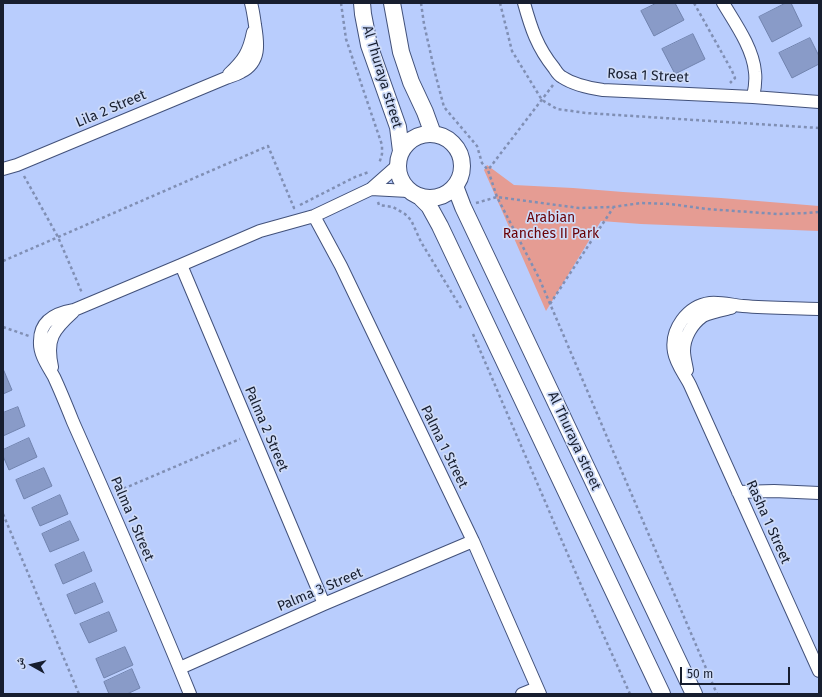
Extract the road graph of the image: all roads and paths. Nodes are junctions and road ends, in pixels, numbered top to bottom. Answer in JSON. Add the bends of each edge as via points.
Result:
{"nodes":[{"id":1,"x":252,"y":3,"type":"edge"},
{"id":2,"x":341,"y":3,"type":"edge"},
{"id":3,"x":362,"y":3,"type":"edge"},
{"id":4,"x":392,"y":3,"type":"edge"},
{"id":5,"x":421,"y":3,"type":"edge"},
{"id":6,"x":524,"y":3,"type":"edge"},
{"id":7,"x":694,"y":3,"type":"edge"},
{"id":8,"x":723,"y":3,"type":"edge"},
{"id":9,"x":560,"y":76,"type":"junction"},
{"id":10,"x":725,"y":86,"type":"dead end"},
{"id":11,"x":753,"y":97,"type":"junction"},
{"id":12,"x":819,"y":102,"type":"edge"},
{"id":13,"x":433,"y":134,"type":"junction"},
{"id":14,"x":399,"y":159,"type":"junction"},
{"id":15,"x":8,"y":169,"type":"edge"},
{"id":16,"x":488,"y":170,"type":"junction"},
{"id":17,"x":376,"y":171,"type":"dead end"},
{"id":18,"x":371,"y":172,"type":"dead end"},
{"id":19,"x":455,"y":186,"type":"junction"},
{"id":20,"x":371,"y":190,"type":"junction"},
{"id":21,"x":415,"y":194,"type":"junction"},
{"id":22,"x":497,"y":197,"type":"junction"},
{"id":23,"x":463,"y":207,"type":"junction"},
{"id":24,"x":614,"y":207,"type":"junction"},
{"id":25,"x":294,"y":208,"type":"junction"},
{"id":26,"x":288,"y":210,"type":"dead end"},
{"id":27,"x":819,"y":212,"type":"edge"},
{"id":28,"x":314,"y":216,"type":"junction"},
{"id":29,"x":58,"y":237,"type":"junction"},
{"id":30,"x":3,"y":261,"type":"edge"},
{"id":31,"x":181,"y":265,"type":"junction"},
{"id":32,"x":550,"y":304,"type":"junction"},
{"id":33,"x":86,"y":305,"type":"junction"},
{"id":34,"x":819,"y":309,"type":"edge"},
{"id":35,"x":74,"y":310,"type":"junction"},
{"id":36,"x":464,"y":314,"type":"dead end"},
{"id":37,"x":3,"y":327,"type":"edge"},
{"id":38,"x":470,"y":329,"type":"dead end"},
{"id":39,"x":40,"y":340,"type":"junction"},
{"id":40,"x":54,"y":378,"type":"junction"},
{"id":41,"x":252,"y":434,"type":"junction"},
{"id":42,"x":738,"y":492,"type":"junction"},
{"id":43,"x":819,"y":493,"type":"edge"},
{"id":44,"x":106,"y":496,"type":"junction"},
{"id":45,"x":3,"y":514,"type":"edge"},
{"id":46,"x":473,"y":541,"type":"junction"},
{"id":47,"x":324,"y":604,"type":"junction"},
{"id":48,"x":180,"y":668,"type":"junction"},
{"id":49,"x":819,"y":671,"type":"edge"},
{"id":50,"x":538,"y":691,"type":"edge"},
{"id":51,"x":79,"y":694,"type":"edge"},
{"id":52,"x":190,"y":694,"type":"edge"},
{"id":53,"x":522,"y":694,"type":"edge"},
{"id":54,"x":630,"y":694,"type":"edge"},
{"id":55,"x":662,"y":694,"type":"edge"},
{"id":56,"x":694,"y":694,"type":"edge"},
{"id":57,"x":717,"y":694,"type":"edge"}],
"edges":[{"from":1,"to":15,"type":"street","name":"Lila 2 Street","via":[[258,49],[247,68]]},
{"from":2,"to":17,"type":"path","via":[[346,39],[382,145],[382,154]]},
{"from":3,"to":14,"type":"street","name":"Al Thuraya street","via":[[369,45],[398,127]]},
{"from":4,"to":13,"type":"street","name":"Al Thuraya street","via":[[401,52]]},
{"from":5,"to":16,"type":"path","via":[[444,107],[477,146],[482,163]]},
{"from":6,"to":9,"type":"street","name":"Rosa 1 Street","via":[[539,47]]},
{"from":7,"to":10,"type":"path","via":[[732,71],[734,78]]},
{"from":8,"to":11,"type":"street","via":[[753,59],[756,84]]},
{"from":9,"to":11,"type":"street","name":"Rosa 1 Street","via":[[588,88],[603,90]]},
{"from":9,"to":16,"type":"path"},
{"from":11,"to":12,"type":"street","name":"Rosa 1 Street"},
{"from":13,"to":14,"type":"street","via":[[424,134],[407,143]]},
{"from":13,"to":19,"type":"street","via":[[444,137],[460,154],[461,176]]},
{"from":14,"to":20,"type":"street"},
{"from":14,"to":21,"type":"street","via":[[402,184]]},
{"from":15,"to":29,"type":"path"},
{"from":16,"to":22,"type":"path"},
{"from":18,"to":25,"type":"path","via":[[355,177]]},
{"from":19,"to":21,"type":"street","via":[[440,198],[430,199]]},
{"from":19,"to":23,"type":"street","name":"Al Thuraya street"},
{"from":20,"to":21,"type":"street"},
{"from":20,"to":28,"type":"street","name":"Palma 1 Street"},
{"from":20,"to":36,"type":"path","via":[[379,205],[394,207],[411,220],[421,242]]},
{"from":21,"to":55,"type":"street","name":"Al Thuraya street","via":[[429,206],[440,226]]},
{"from":22,"to":23,"type":"path"},
{"from":22,"to":24,"type":"path","via":[[579,208]]},
{"from":22,"to":32,"type":"path"},
{"from":23,"to":56,"type":"street","name":"Al Thuraya street"},
{"from":24,"to":27,"type":"path","via":[[641,203],[777,214]]},
{"from":24,"to":32,"type":"path"},
{"from":25,"to":26,"type":"path"},
{"from":25,"to":29,"type":"path","via":[[268,146]]},
{"from":28,"to":31,"type":"street","name":"Palma 1 Street","via":[[260,231]]},
{"from":28,"to":46,"type":"street","name":"Palma 1 Street","via":[[341,266]]},
{"from":29,"to":30,"type":"path"},
{"from":29,"to":33,"type":"path"},
{"from":31,"to":33,"type":"street","name":"Palma 1 Street"},
{"from":31,"to":41,"type":"street","name":"Palma 2 Street"},
{"from":32,"to":57,"type":"path"},
{"from":33,"to":35,"type":"street","name":"Palma 1 Street"},
{"from":34,"to":42,"type":"street","name":"Rasha 1 Street","via":[[709,303],[697,307],[686,315],[678,326],[674,352]]},
{"from":35,"to":39,"type":"street","name":"Palma 1 Street","via":[[50,319],[45,324]]},
{"from":35,"to":40,"type":"street","name":"Palma 1 Street","via":[[61,323],[52,338],[50,355]]},
{"from":37,"to":39,"type":"path"},
{"from":38,"to":54,"type":"path"},
{"from":39,"to":40,"type":"street","name":"Palma 1 Street","via":[[40,350]]},
{"from":40,"to":44,"type":"street","name":"Palma 1 Street"},
{"from":41,"to":44,"type":"path"},
{"from":41,"to":47,"type":"street","name":"Palma 2 Street"},
{"from":42,"to":43,"type":"street"},
{"from":42,"to":49,"type":"street","name":"Rasha 1 Street"},
{"from":44,"to":48,"type":"street","name":"Palma 1 Street"},
{"from":45,"to":51,"type":"path"},
{"from":46,"to":47,"type":"street","name":"Palma 3 Street"},
{"from":46,"to":50,"type":"street","name":"Palma 1 Street"},
{"from":47,"to":48,"type":"street","name":"Palma 3 Street"},
{"from":48,"to":52,"type":"street","name":"Palma 1 Street"},
{"from":50,"to":53,"type":"street"}]}
